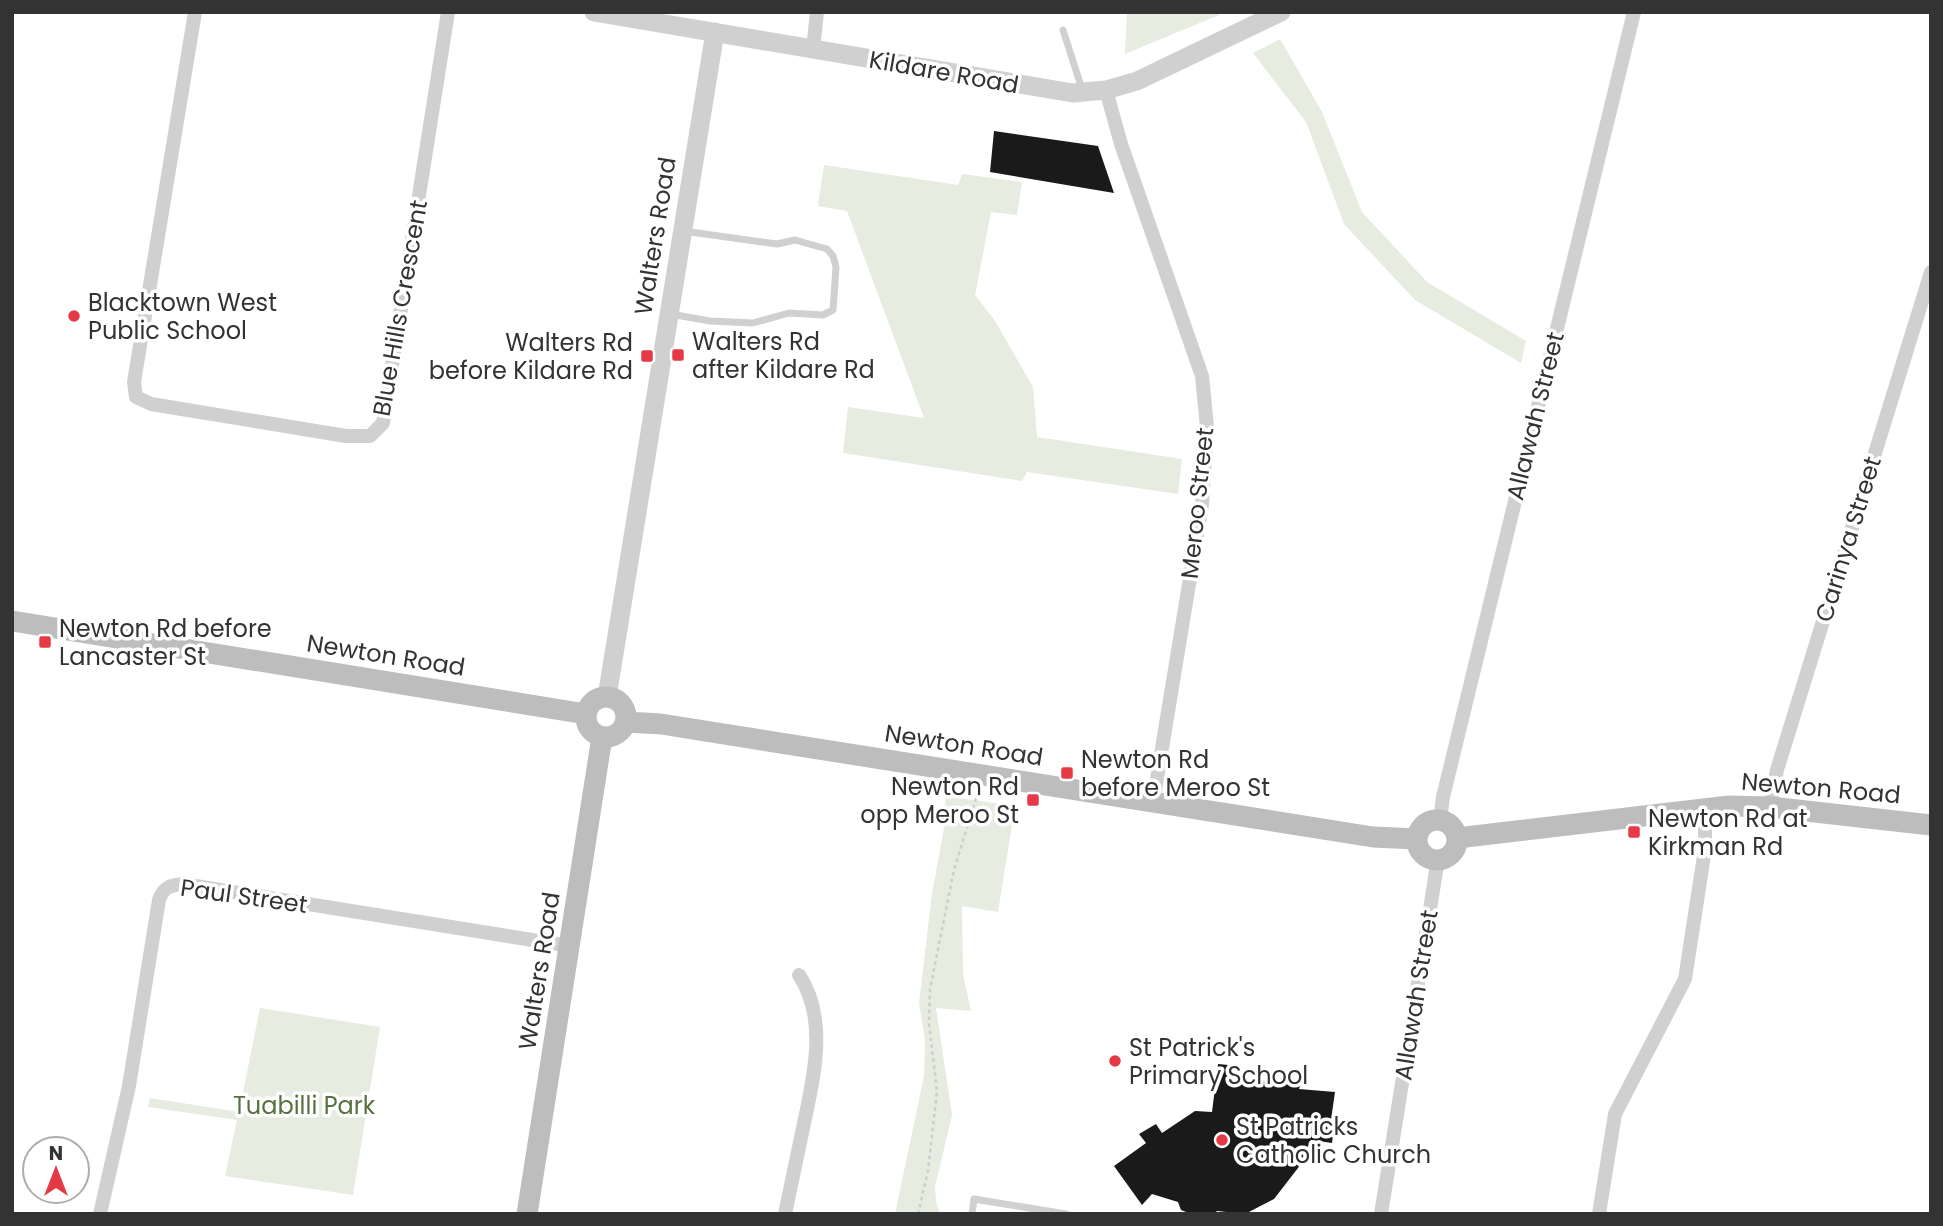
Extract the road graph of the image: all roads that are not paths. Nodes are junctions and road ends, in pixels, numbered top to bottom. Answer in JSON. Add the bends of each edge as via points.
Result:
{"nodes":[{"id":1,"x":195,"y":12,"type":"edge"},
{"id":2,"x":448,"y":12,"type":"edge"},
{"id":3,"x":594,"y":12,"type":"edge"},
{"id":4,"x":817,"y":12,"type":"edge"},
{"id":5,"x":1281,"y":12,"type":"edge"},
{"id":6,"x":1634,"y":12,"type":"edge"},
{"id":7,"x":1063,"y":30,"type":"dead end"},
{"id":8,"x":715,"y":32,"type":"junction"},
{"id":9,"x":813,"y":49,"type":"junction"},
{"id":10,"x":1106,"y":90,"type":"junction"},
{"id":11,"x":1083,"y":92,"type":"junction"},
{"id":12,"x":682,"y":231,"type":"junction"},
{"id":13,"x":1931,"y":272,"type":"edge"},
{"id":14,"x":669,"y":314,"type":"junction"},
{"id":15,"x":12,"y":621,"type":"edge"},
{"id":16,"x":607,"y":697,"type":"junction"},
{"id":17,"x":586,"y":714,"type":"junction"},
{"id":18,"x":626,"y":722,"type":"junction"},
{"id":19,"x":602,"y":737,"type":"junction"},
{"id":20,"x":1153,"y":803,"type":"junction"},
{"id":21,"x":1770,"y":807,"type":"junction"},
{"id":22,"x":1705,"y":808,"type":"junction"},
{"id":23,"x":1440,"y":820,"type":"junction"},
{"id":24,"x":1931,"y":825,"type":"edge"},
{"id":25,"x":1457,"y":838,"type":"junction"},
{"id":26,"x":1417,"y":839,"type":"junction"},
{"id":27,"x":1438,"y":859,"type":"junction"},
{"id":28,"x":570,"y":946,"type":"junction"},
{"id":29,"x":799,"y":975,"type":"dead end"},
{"id":30,"x":1056,"y":1213,"type":"edge"},
{"id":31,"x":100,"y":1214,"type":"edge"},
{"id":32,"x":527,"y":1214,"type":"edge"},
{"id":33,"x":785,"y":1214,"type":"edge"},
{"id":34,"x":972,"y":1214,"type":"edge"},
{"id":35,"x":1066,"y":1214,"type":"edge"},
{"id":36,"x":1381,"y":1214,"type":"edge"},
{"id":37,"x":1599,"y":1214,"type":"edge"}],
"edges":[{"from":1,"to":2,"type":"street","name":"Blue Hills Crescent","via":[[134,382],[136,397],[151,404],[370,436],[383,423]]},
{"from":3,"to":8,"type":"street","name":"Kildare Road"},
{"from":4,"to":9,"type":"street"},
{"from":5,"to":10,"type":"street","name":"Kildare Road","via":[[1137,81]]},
{"from":6,"to":23,"type":"street","name":"Allawah Street"},
{"from":7,"to":11,"type":"lane"},
{"from":8,"to":9,"type":"street","name":"Kildare Road"},
{"from":8,"to":12,"type":"street","name":"Walters Road"},
{"from":9,"to":11,"type":"street","name":"Kildare Road"},
{"from":10,"to":11,"type":"street","name":"Kildare Road"},
{"from":10,"to":20,"type":"street","name":"Meroo Street","via":[[1202,376],[1207,427],[1202,505]]},
{"from":12,"to":14,"type":"street","name":"Walters Road"},
{"from":12,"to":14,"type":"lane","via":[[777,244],[795,240],[827,249],[836,267],[835,299],[833,310],[823,315],[789,313],[753,323]]},
{"from":13,"to":21,"type":"street","name":"Carinya Street","via":[[1777,770]]},
{"from":14,"to":16,"type":"street","name":"Walters Road"},
{"from":15,"to":17,"type":"main road","name":"Newton Road"},
{"from":16,"to":17,"type":"main road","via":[[596,700]]},
{"from":16,"to":18,"type":"main road","via":[[623,705]]},
{"from":17,"to":19,"type":"main road","via":[[588,726]]},
{"from":18,"to":19,"type":"main road","via":[[614,736]]},
{"from":18,"to":20,"type":"main road","name":"Newton Road"},
{"from":19,"to":28,"type":"main road","name":"Walters Road"},
{"from":20,"to":26,"type":"main road","name":"Newton Road","via":[[1373,837]]},
{"from":21,"to":22,"type":"main road","name":"Newton Road"},
{"from":21,"to":24,"type":"main road","name":"Newton Road"},
{"from":22,"to":25,"type":"main road","name":"Newton Road"},
{"from":22,"to":37,"type":"street","via":[[1705,849],[1685,979],[1615,1114]]},
{"from":23,"to":25,"type":"main road","via":[[1452,826]]},
{"from":23,"to":26,"type":"main road","via":[[1422,827]]},
{"from":25,"to":27,"type":"main road","via":[[1451,854]]},
{"from":26,"to":27,"type":"main road","via":[[1424,855]]},
{"from":27,"to":36,"type":"street","name":"Allawah Street"},
{"from":28,"to":31,"type":"street","name":"Paul Street","via":[[170,885],[159,900],[129,1086]]},
{"from":28,"to":32,"type":"main road","name":"Walters Road"},
{"from":29,"to":33,"type":"street","via":[[810,998],[817,1038]]},
{"from":30,"to":34,"type":"lane","via":[[974,1199]]},
{"from":30,"to":35,"type":"lane"}]}
